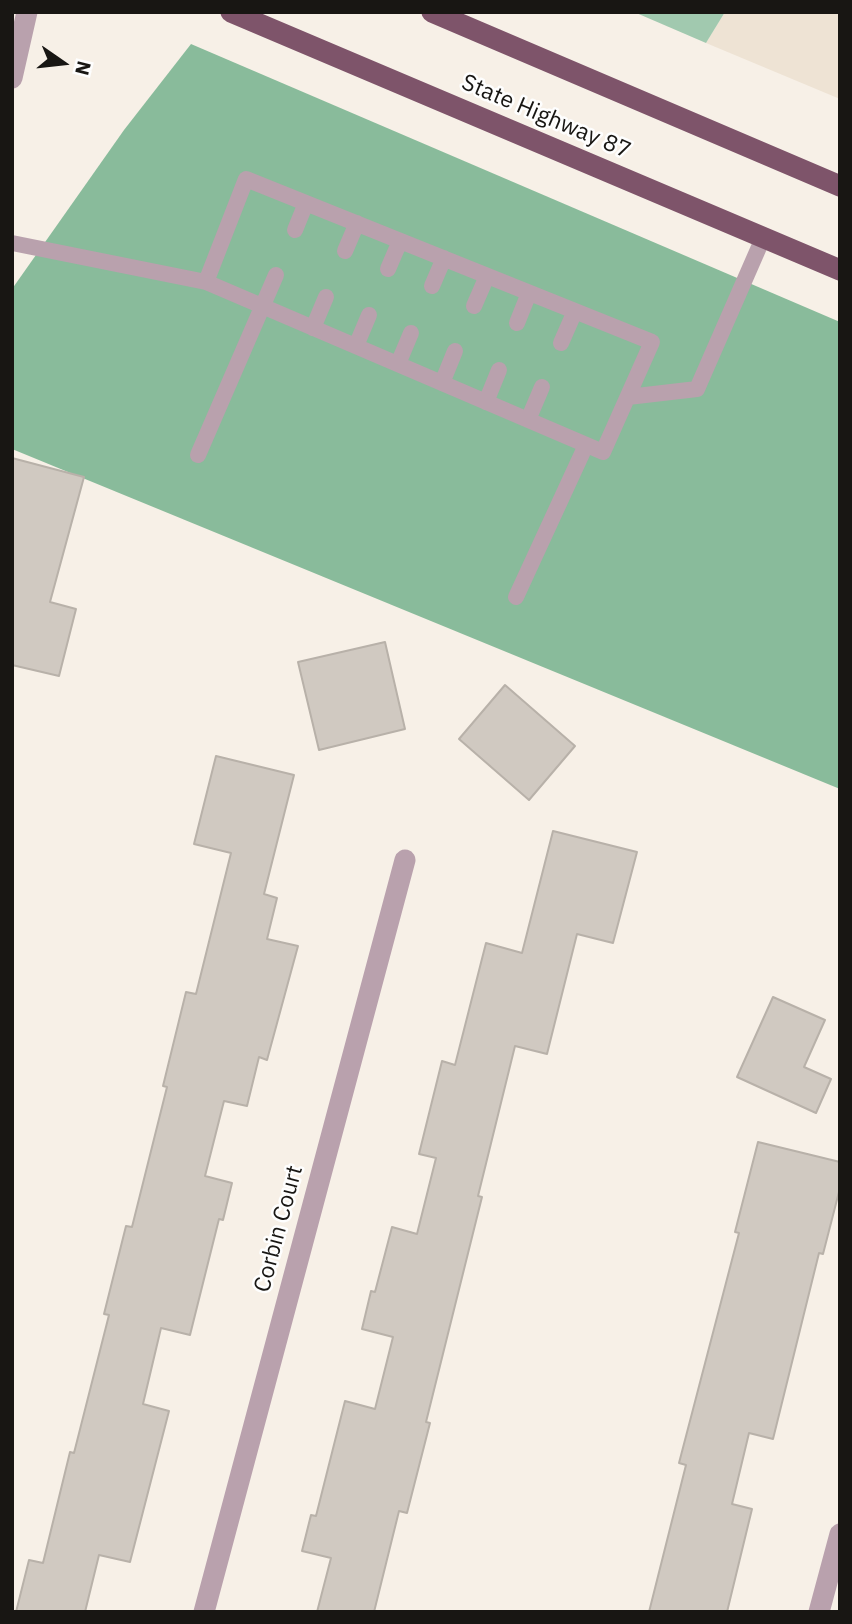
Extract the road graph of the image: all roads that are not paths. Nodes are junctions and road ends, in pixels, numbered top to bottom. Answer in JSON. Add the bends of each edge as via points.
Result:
{"nodes":[{"id":1,"x":27,"y":12,"type":"edge"},
{"id":2,"x":231,"y":12,"type":"edge"},
{"id":3,"x":432,"y":12,"type":"edge"},
{"id":4,"x":12,"y":78,"type":"edge"},
{"id":5,"x":840,"y":186,"type":"edge"},
{"id":6,"x":306,"y":203,"type":"junction"},
{"id":7,"x":357,"y":223,"type":"junction"},
{"id":8,"x":295,"y":230,"type":"dead end"},
{"id":9,"x":763,"y":238,"type":"junction"},
{"id":10,"x":400,"y":241,"type":"junction"},
{"id":11,"x":12,"y":243,"type":"edge"},
{"id":12,"x":345,"y":250,"type":"dead end"},
{"id":13,"x":444,"y":258,"type":"junction"},
{"id":14,"x":388,"y":269,"type":"dead end"},
{"id":15,"x":840,"y":270,"type":"edge"},
{"id":16,"x":276,"y":275,"type":"dead end"},
{"id":17,"x":487,"y":276,"type":"junction"},
{"id":18,"x":206,"y":282,"type":"junction"},
{"id":19,"x":432,"y":286,"type":"dead end"},
{"id":20,"x":529,"y":293,"type":"junction"},
{"id":21,"x":326,"y":297,"type":"dead end"},
{"id":22,"x":262,"y":306,"type":"junction"},
{"id":23,"x":474,"y":306,"type":"dead end"},
{"id":24,"x":575,"y":312,"type":"junction"},
{"id":25,"x":369,"y":315,"type":"dead end"},
{"id":26,"x":517,"y":323,"type":"dead end"},
{"id":27,"x":313,"y":328,"type":"junction"},
{"id":28,"x":411,"y":333,"type":"dead end"},
{"id":29,"x":561,"y":344,"type":"dead end"},
{"id":30,"x":356,"y":346,"type":"junction"},
{"id":31,"x":454,"y":351,"type":"dead end"},
{"id":32,"x":398,"y":364,"type":"junction"},
{"id":33,"x":499,"y":370,"type":"dead end"},
{"id":34,"x":442,"y":383,"type":"junction"},
{"id":35,"x":542,"y":387,"type":"dead end"},
{"id":36,"x":628,"y":397,"type":"junction"},
{"id":37,"x":486,"y":402,"type":"junction"},
{"id":38,"x":528,"y":420,"type":"junction"},
{"id":39,"x":586,"y":445,"type":"junction"},
{"id":40,"x":198,"y":455,"type":"dead end"},
{"id":41,"x":516,"y":597,"type":"dead end"},
{"id":42,"x":405,"y":860,"type":"dead end"},
{"id":43,"x":840,"y":1534,"type":"edge"},
{"id":44,"x":204,"y":1612,"type":"edge"},
{"id":45,"x":819,"y":1612,"type":"edge"}],
"edges":[{"from":1,"to":4,"type":"street"},
{"from":2,"to":9,"type":"highway","name":"State Highway 87"},
{"from":3,"to":5,"type":"highway"},
{"from":6,"to":7,"type":"lane"},
{"from":6,"to":8,"type":"lane"},
{"from":6,"to":18,"type":"lane","via":[[246,179]]},
{"from":7,"to":10,"type":"lane"},
{"from":7,"to":12,"type":"lane"},
{"from":9,"to":15,"type":"highway","name":"State Highway 87"},
{"from":9,"to":36,"type":"lane","via":[[697,389]]},
{"from":10,"to":13,"type":"lane"},
{"from":10,"to":14,"type":"lane"},
{"from":11,"to":18,"type":"lane"},
{"from":13,"to":17,"type":"lane"},
{"from":13,"to":19,"type":"lane"},
{"from":16,"to":22,"type":"lane"},
{"from":17,"to":20,"type":"lane"},
{"from":17,"to":23,"type":"lane"},
{"from":18,"to":22,"type":"lane"},
{"from":20,"to":24,"type":"lane"},
{"from":20,"to":26,"type":"lane"},
{"from":21,"to":27,"type":"lane"},
{"from":22,"to":27,"type":"lane"},
{"from":22,"to":40,"type":"lane"},
{"from":24,"to":29,"type":"lane"},
{"from":24,"to":36,"type":"lane","via":[[652,342]]},
{"from":25,"to":30,"type":"lane"},
{"from":27,"to":30,"type":"lane"},
{"from":28,"to":32,"type":"lane"},
{"from":30,"to":32,"type":"lane"},
{"from":31,"to":34,"type":"lane"},
{"from":32,"to":34,"type":"lane"},
{"from":33,"to":37,"type":"lane"},
{"from":34,"to":37,"type":"lane"},
{"from":35,"to":38,"type":"lane"},
{"from":36,"to":39,"type":"lane","via":[[603,452]]},
{"from":37,"to":38,"type":"lane"},
{"from":38,"to":39,"type":"lane"},
{"from":39,"to":41,"type":"lane"},
{"from":42,"to":44,"type":"street","name":"Corbin Court"},
{"from":43,"to":45,"type":"street"}]}
